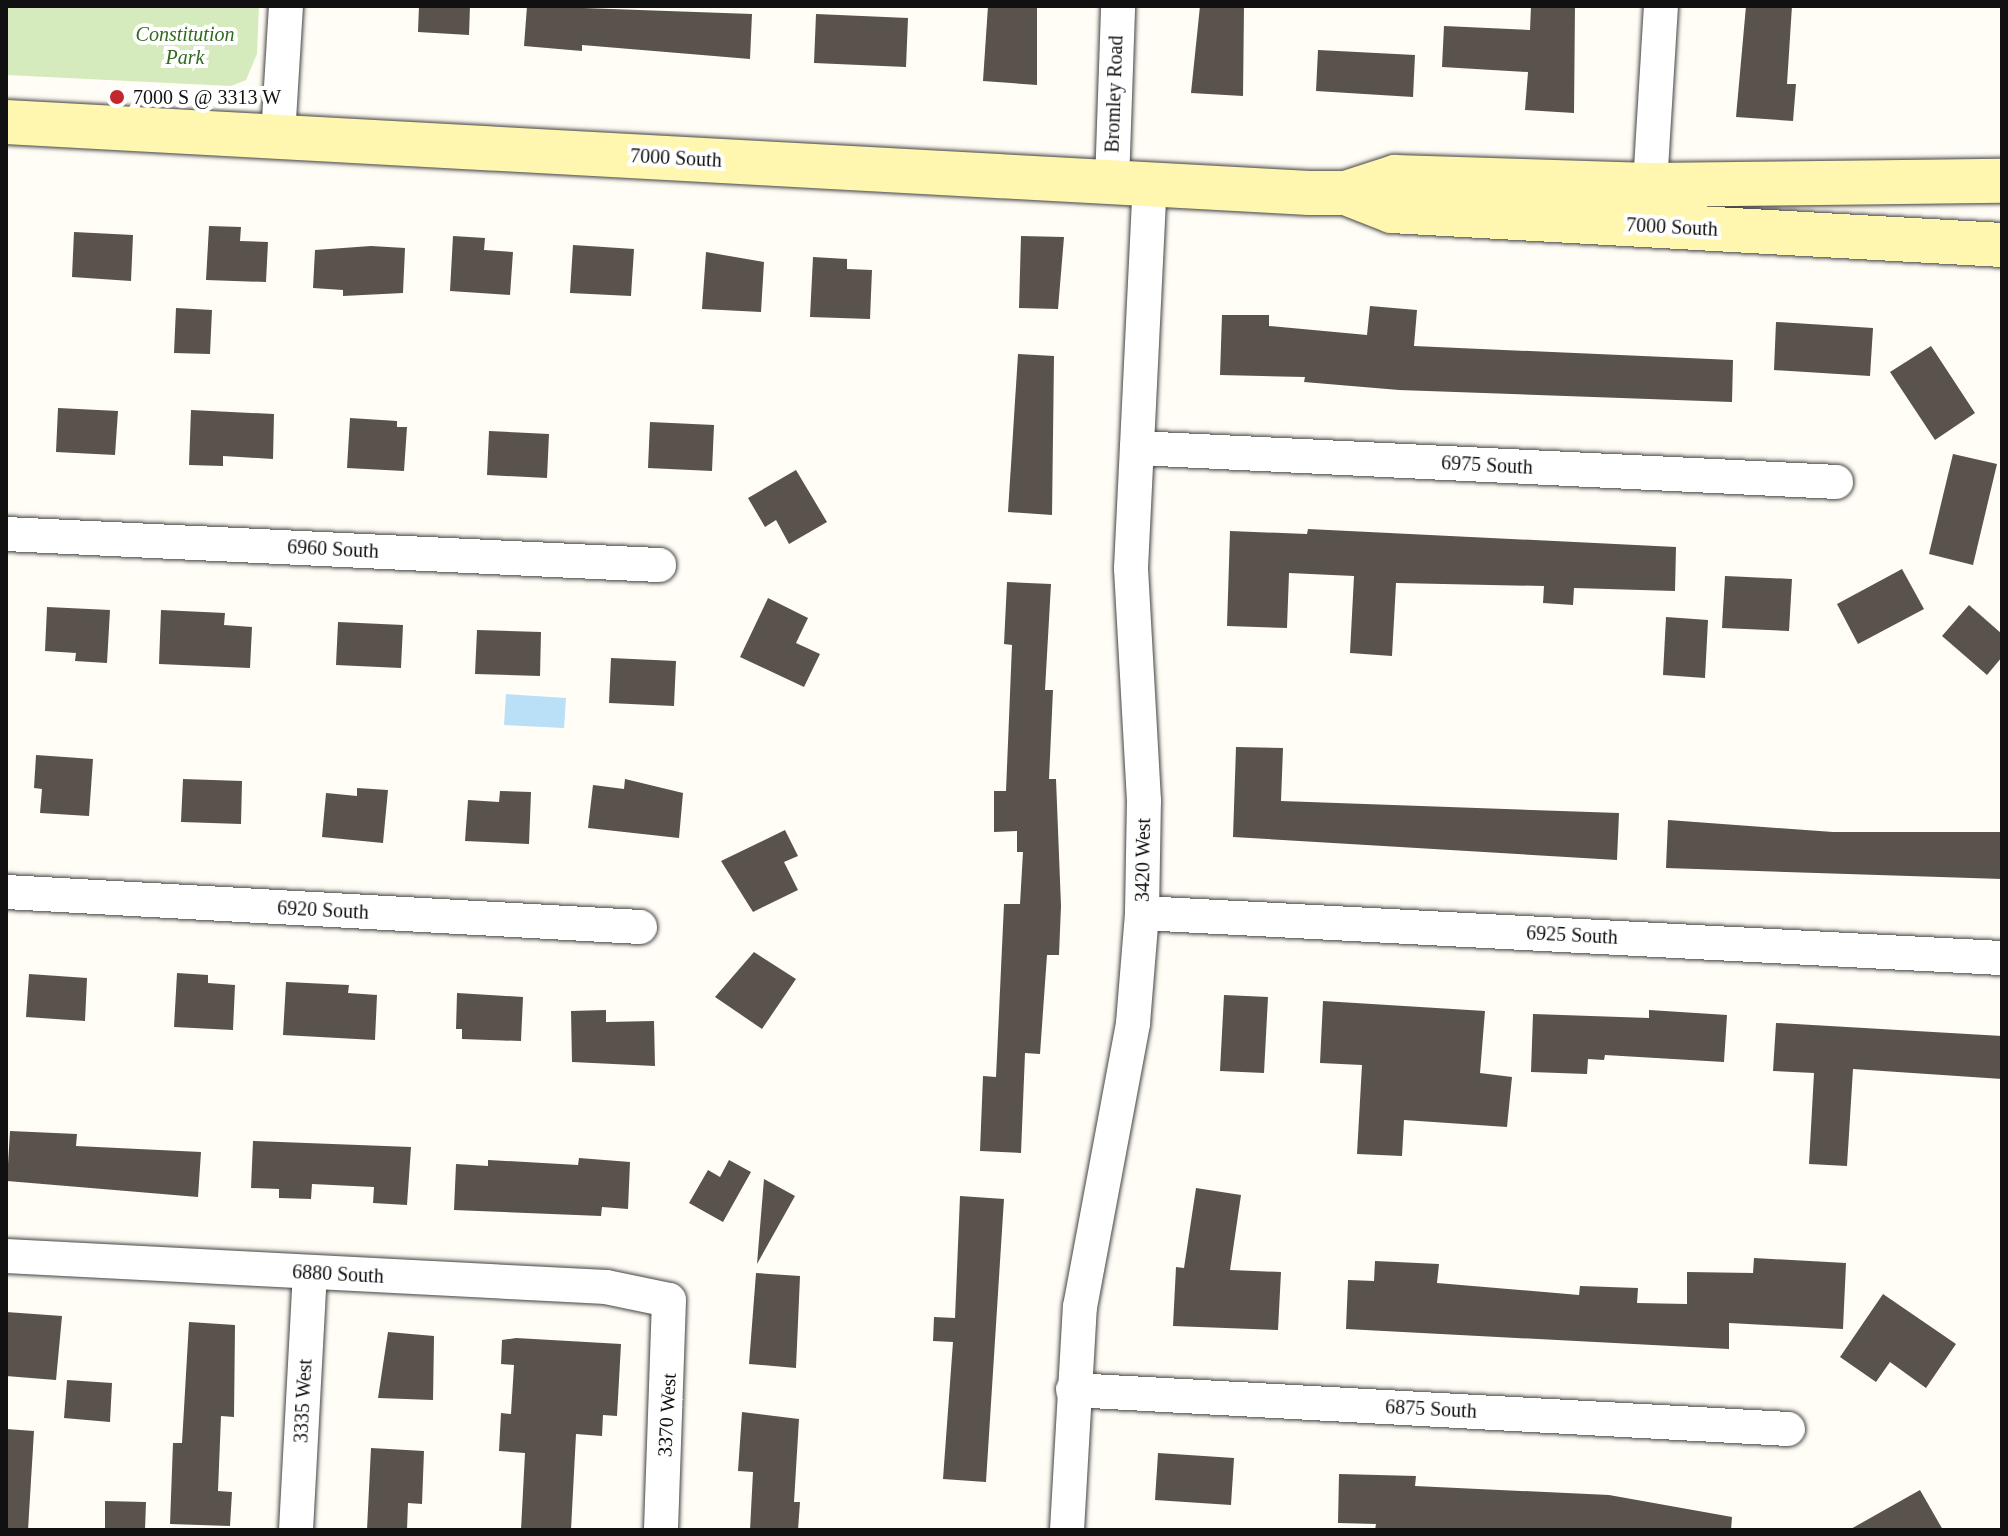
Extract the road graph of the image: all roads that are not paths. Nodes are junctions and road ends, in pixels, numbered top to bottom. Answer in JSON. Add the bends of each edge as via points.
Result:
{"nodes":[{"id":1,"x":286,"y":6,"type":"edge"},
{"id":2,"x":1118,"y":6,"type":"edge"},
{"id":3,"x":1661,"y":6,"type":"edge"},
{"id":4,"x":6,"y":122,"type":"edge"},
{"id":5,"x":278,"y":136,"type":"junction"},
{"id":6,"x":2002,"y":181,"type":"edge"},
{"id":7,"x":1131,"y":183,"type":"junction"},
{"id":8,"x":1650,"y":185,"type":"junction"},
{"id":9,"x":1346,"y":193,"type":"junction"},
{"id":10,"x":2002,"y":245,"type":"edge"},
{"id":11,"x":1137,"y":448,"type":"junction"},
{"id":12,"x":1836,"y":482,"type":"dead end"},
{"id":13,"x":6,"y":534,"type":"edge"},
{"id":14,"x":659,"y":565,"type":"dead end"},
{"id":15,"x":6,"y":892,"type":"edge"},
{"id":16,"x":1142,"y":913,"type":"junction"},
{"id":17,"x":640,"y":927,"type":"dead end"},
{"id":18,"x":2002,"y":958,"type":"edge"},
{"id":19,"x":6,"y":1256,"type":"edge"},
{"id":20,"x":310,"y":1273,"type":"junction"},
{"id":21,"x":669,"y":1300,"type":"joint"},
{"id":22,"x":1073,"y":1390,"type":"junction"},
{"id":23,"x":1788,"y":1429,"type":"dead end"},
{"id":24,"x":296,"y":1530,"type":"edge"},
{"id":25,"x":661,"y":1530,"type":"edge"},
{"id":26,"x":1067,"y":1530,"type":"edge"}],
"edges":[{"from":1,"to":5,"type":"street"},
{"from":2,"to":7,"type":"street","name":"Bromley Road"},
{"from":3,"to":8,"type":"street"},
{"from":4,"to":5,"type":"main road","name":"7000 South"},
{"from":5,"to":7,"type":"main road","name":"7000 South"},
{"from":6,"to":8,"type":"main road","name":"7000 South"},
{"from":7,"to":9,"type":"main road","name":"7000 South"},
{"from":7,"to":11,"type":"street","name":"3420 West"},
{"from":8,"to":9,"type":"main road","name":"7000 South","via":[[1395,177]]},
{"from":9,"to":10,"type":"main road","name":"7000 South","via":[[1392,211]]},
{"from":11,"to":12,"type":"street","name":"6975 South"},
{"from":11,"to":16,"type":"street","name":"3420 West","via":[[1131,568],[1144,801]]},
{"from":13,"to":14,"type":"street","name":"6960 South"},
{"from":15,"to":17,"type":"street","name":"6920 South"},
{"from":16,"to":18,"type":"street","name":"6925 South"},
{"from":16,"to":22,"type":"street","name":"3420 West","via":[[1133,1023],[1080,1307]]},
{"from":19,"to":20,"type":"street","name":"6880 South"},
{"from":20,"to":21,"type":"street","name":"6880 South","via":[[606,1287]]},
{"from":20,"to":24,"type":"street","name":"3335 West"},
{"from":21,"to":25,"type":"street","name":"3370 West"},
{"from":22,"to":23,"type":"street","name":"6875 South"},
{"from":22,"to":26,"type":"street","name":"3420 West"}]}
